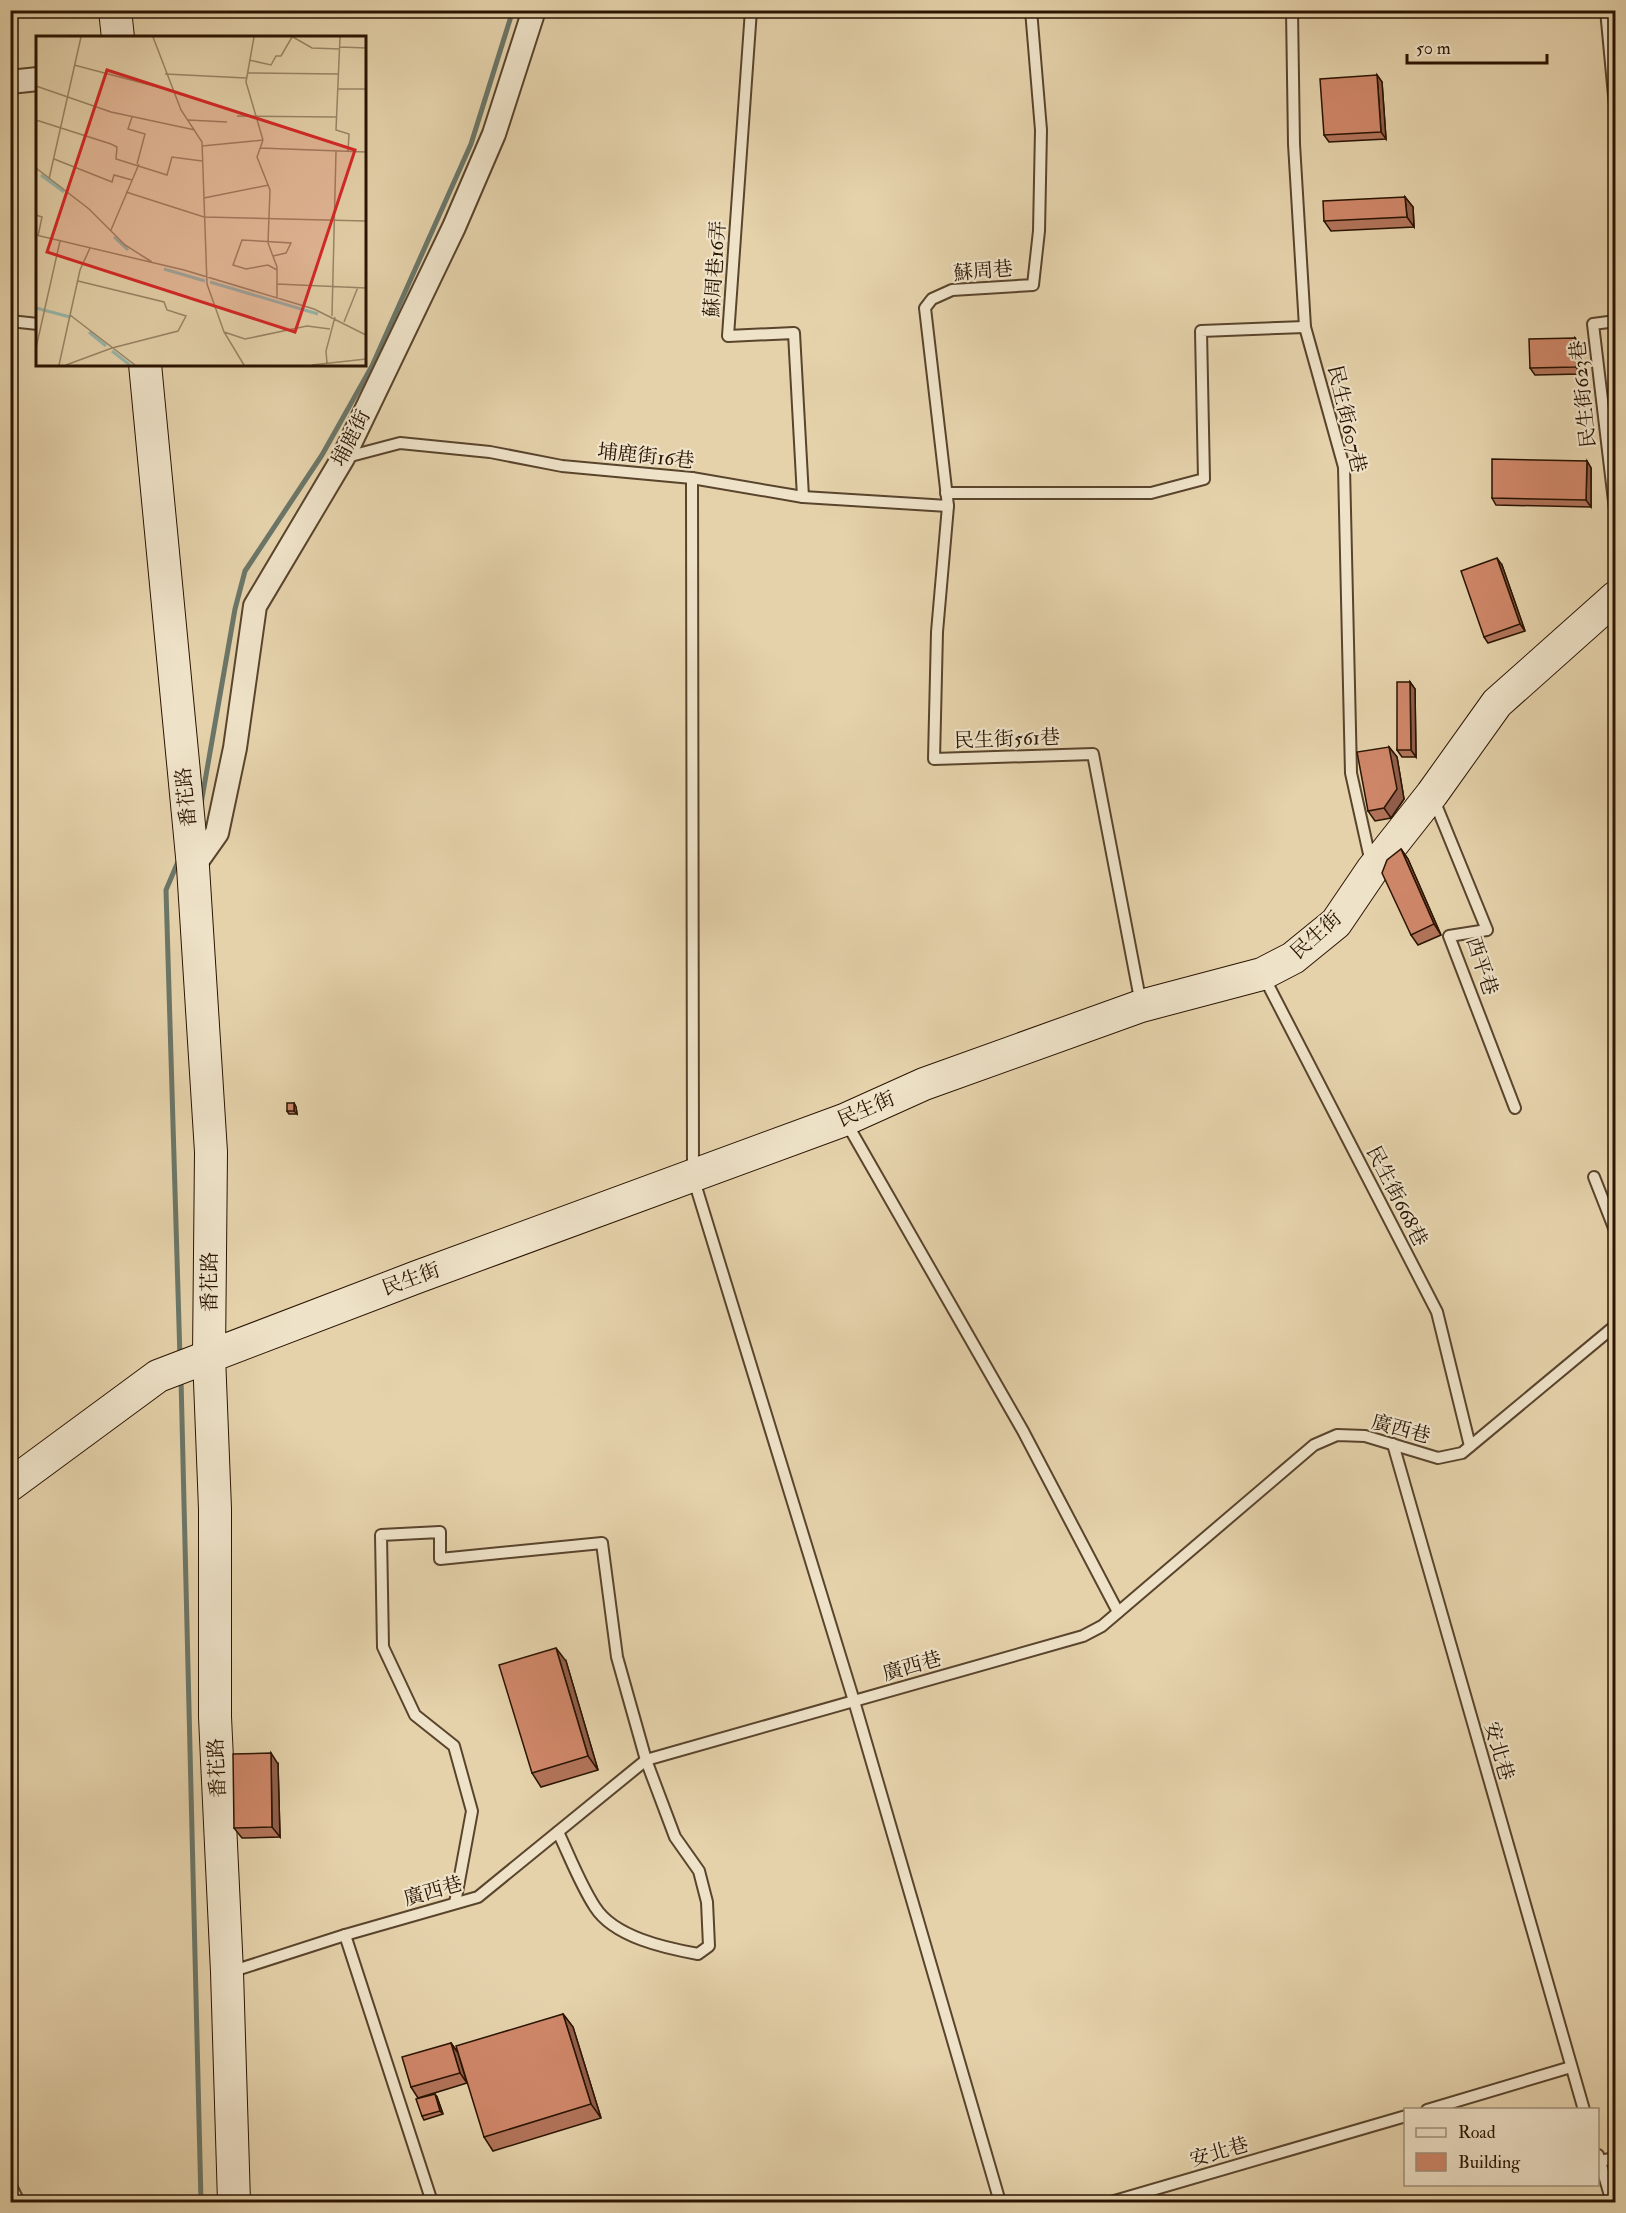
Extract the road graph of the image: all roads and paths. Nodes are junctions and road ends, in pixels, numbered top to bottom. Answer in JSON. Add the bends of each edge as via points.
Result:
{"nodes":[{"id":1,"x":115,"y":10,"type":"edge"},
{"id":2,"x":534,"y":10,"type":"edge"},
{"id":3,"x":751,"y":10,"type":"edge"},
{"id":4,"x":1031,"y":10,"type":"edge"},
{"id":5,"x":1292,"y":10,"type":"edge"},
{"id":6,"x":1606,"y":10,"type":"edge"},
{"id":7,"x":118,"y":36,"type":"edge"},
{"id":8,"x":36,"y":79,"type":"edge"},
{"id":9,"x":10,"y":82,"type":"edge"},
{"id":10,"x":1616,"y":117,"type":"edge"},
{"id":11,"x":10,"y":321,"type":"edge"},
{"id":12,"x":1616,"y":321,"type":"edge"},
{"id":13,"x":36,"y":324,"type":"edge"},
{"id":14,"x":1305,"y":327,"type":"junction"},
{"id":15,"x":145,"y":366,"type":"edge"},
{"id":16,"x":343,"y":458,"type":"junction"},
{"id":17,"x":692,"y":478,"type":"junction"},
{"id":18,"x":946,"y":492,"type":"junction"},
{"id":19,"x":803,"y":496,"type":"junction"},
{"id":20,"x":948,"y":506,"type":"junction"},
{"id":21,"x":1616,"y":518,"type":"edge"},
{"id":22,"x":1616,"y":597,"type":"edge"},
{"id":23,"x":1432,"y":794,"type":"junction"},
{"id":24,"x":193,"y":867,"type":"junction"},
{"id":25,"x":1372,"y":870,"type":"junction"},
{"id":26,"x":1262,"y":974,"type":"junction"},
{"id":27,"x":1141,"y":1006,"type":"junction"},
{"id":28,"x":1515,"y":1108,"type":"dead end"},
{"id":29,"x":844,"y":1120,"type":"junction"},
{"id":30,"x":693,"y":1177,"type":"junction"},
{"id":31,"x":1594,"y":1177,"type":"dead end"},
{"id":32,"x":1616,"y":1233,"type":"edge"},
{"id":33,"x":1616,"y":1325,"type":"edge"},
{"id":34,"x":209,"y":1356,"type":"junction"},
{"id":35,"x":1393,"y":1444,"type":"junction"},
{"id":36,"x":1470,"y":1446,"type":"junction"},
{"id":37,"x":10,"y":1485,"type":"edge"},
{"id":38,"x":1118,"y":1611,"type":"junction"},
{"id":39,"x":854,"y":1701,"type":"junction"},
{"id":40,"x":646,"y":1760,"type":"junction"},
{"id":41,"x":558,"y":1832,"type":"junction"},
{"id":42,"x":455,"y":1903,"type":"junction"},
{"id":43,"x":345,"y":1935,"type":"junction"},
{"id":44,"x":226,"y":1972,"type":"junction"},
{"id":45,"x":1570,"y":2067,"type":"junction"},
{"id":46,"x":1430,"y":2108,"type":"edge"},
{"id":47,"x":1584,"y":2108,"type":"edge"},
{"id":48,"x":1404,"y":2117,"type":"edge"},
{"id":49,"x":1599,"y":2158,"type":"edge"},
{"id":50,"x":1616,"y":2158,"type":"edge"},
{"id":51,"x":1599,"y":2161,"type":"edge"},
{"id":52,"x":10,"y":2184,"type":"edge"},
{"id":53,"x":19,"y":2202,"type":"edge"},
{"id":54,"x":234,"y":2202,"type":"edge"},
{"id":55,"x":432,"y":2202,"type":"edge"},
{"id":56,"x":1000,"y":2202,"type":"edge"},
{"id":57,"x":1111,"y":2202,"type":"edge"},
{"id":58,"x":1612,"y":2202,"type":"edge"}],
"edges":[{"from":1,"to":7,"type":"street"},
{"from":2,"to":16,"type":"street","name":"埔鹿街","via":[[494,134]]},
{"from":3,"to":19,"type":"lane","name":"蘇周巷16弄","via":[[728,336],[794,333]]},
{"from":4,"to":18,"type":"lane","name":"蘇周巷","via":[[1041,130],[1039,231],[1033,285],[952,290],[932,299],[925,308]]},
{"from":5,"to":14,"type":"lane","name":"民生街607巷","via":[[1294,144]]},
{"from":6,"to":10,"type":"lane"},
{"from":8,"to":9,"type":"street"},
{"from":11,"to":13,"type":"lane"},
{"from":12,"to":21,"type":"lane","name":"民生街623巷","via":[[1593,324]]},
{"from":14,"to":18,"type":"lane","via":[[1201,331],[1204,479],[1150,493]]},
{"from":14,"to":25,"type":"lane","name":"民生街607巷","via":[[1344,467],[1351,773]]},
{"from":15,"to":24,"type":"street","name":"番花路"},
{"from":16,"to":17,"type":"lane","name":"埔鹿街16巷","via":[[400,443],[490,452],[562,466]]},
{"from":16,"to":24,"type":"street","name":"埔鹿街","via":[[255,606],[235,748],[217,833]]},
{"from":17,"to":19,"type":"lane","name":"埔鹿街16巷"},
{"from":17,"to":30,"type":"lane"},
{"from":18,"to":20,"type":"lane","name":"民生街561巷"},
{"from":19,"to":20,"type":"lane","name":"埔鹿街16巷"},
{"from":20,"to":27,"type":"lane","name":"民生街561巷","via":[[937,632],[934,759],[1092,754]]},
{"from":22,"to":23,"type":"street","name":"民生街","via":[[1497,703]]},
{"from":23,"to":25,"type":"street","name":"民生街"},
{"from":23,"to":28,"type":"lane","name":"西平巷","via":[[1487,930],[1449,936]]},
{"from":24,"to":34,"type":"street","name":"番花路","via":[[211,1152]]},
{"from":25,"to":26,"type":"street","name":"民生街","via":[[1336,923],[1293,958]]},
{"from":26,"to":27,"type":"street","name":"民生街"},
{"from":26,"to":36,"type":"lane","name":"民生街668巷","via":[[1437,1312]]},
{"from":27,"to":29,"type":"street","name":"民生街","via":[[924,1084]]},
{"from":29,"to":30,"type":"street","name":"民生街"},
{"from":29,"to":38,"type":"lane","via":[[1023,1431]]},
{"from":30,"to":34,"type":"street","name":"民生街"},
{"from":30,"to":39,"type":"lane"},
{"from":31,"to":32,"type":"lane"},
{"from":33,"to":36,"type":"lane"},
{"from":34,"to":37,"type":"street","name":"民生街","via":[[158,1376]]},
{"from":34,"to":44,"type":"street","name":"番花路","via":[[215,1509],[215,1717]]},
{"from":35,"to":36,"type":"lane","name":"廣西巷","via":[[1438,1458],[1462,1453]]},
{"from":35,"to":38,"type":"lane","name":"廣西巷","via":[[1365,1436],[1337,1436],[1314,1445]]},
{"from":35,"to":45,"type":"lane","name":"安北巷"},
{"from":38,"to":39,"type":"lane","name":"廣西巷","via":[[1083,1636]]},
{"from":39,"to":40,"type":"lane","name":"廣西巷"},
{"from":39,"to":56,"type":"lane"},
{"from":40,"to":41,"type":"lane","name":"廣西巷"},
{"from":40,"to":41,"type":"lane","via":[[675,1837],[699,1871],[707,1902],[709,1946],[698,1954],[665,1948],[616,1928],[596,1909]]},
{"from":40,"to":42,"type":"lane","via":[[617,1657],[602,1543],[440,1559],[440,1532],[381,1535],[383,1647],[415,1715],[454,1746],[472,1811]]},
{"from":41,"to":42,"type":"lane","name":"廣西巷","via":[[478,1897]]},
{"from":42,"to":43,"type":"lane","name":"廣西巷"},
{"from":43,"to":44,"type":"lane","name":"廣西巷"},
{"from":43,"to":55,"type":"lane"},
{"from":44,"to":54,"type":"street","name":"番花路"},
{"from":45,"to":46,"type":"lane"},
{"from":45,"to":47,"type":"lane","name":"安北巷"},
{"from":48,"to":57,"type":"lane","name":"安北巷"},
{"from":49,"to":50,"type":"lane"},
{"from":51,"to":58,"type":"lane"},
{"from":52,"to":53,"type":"lane"}]}
